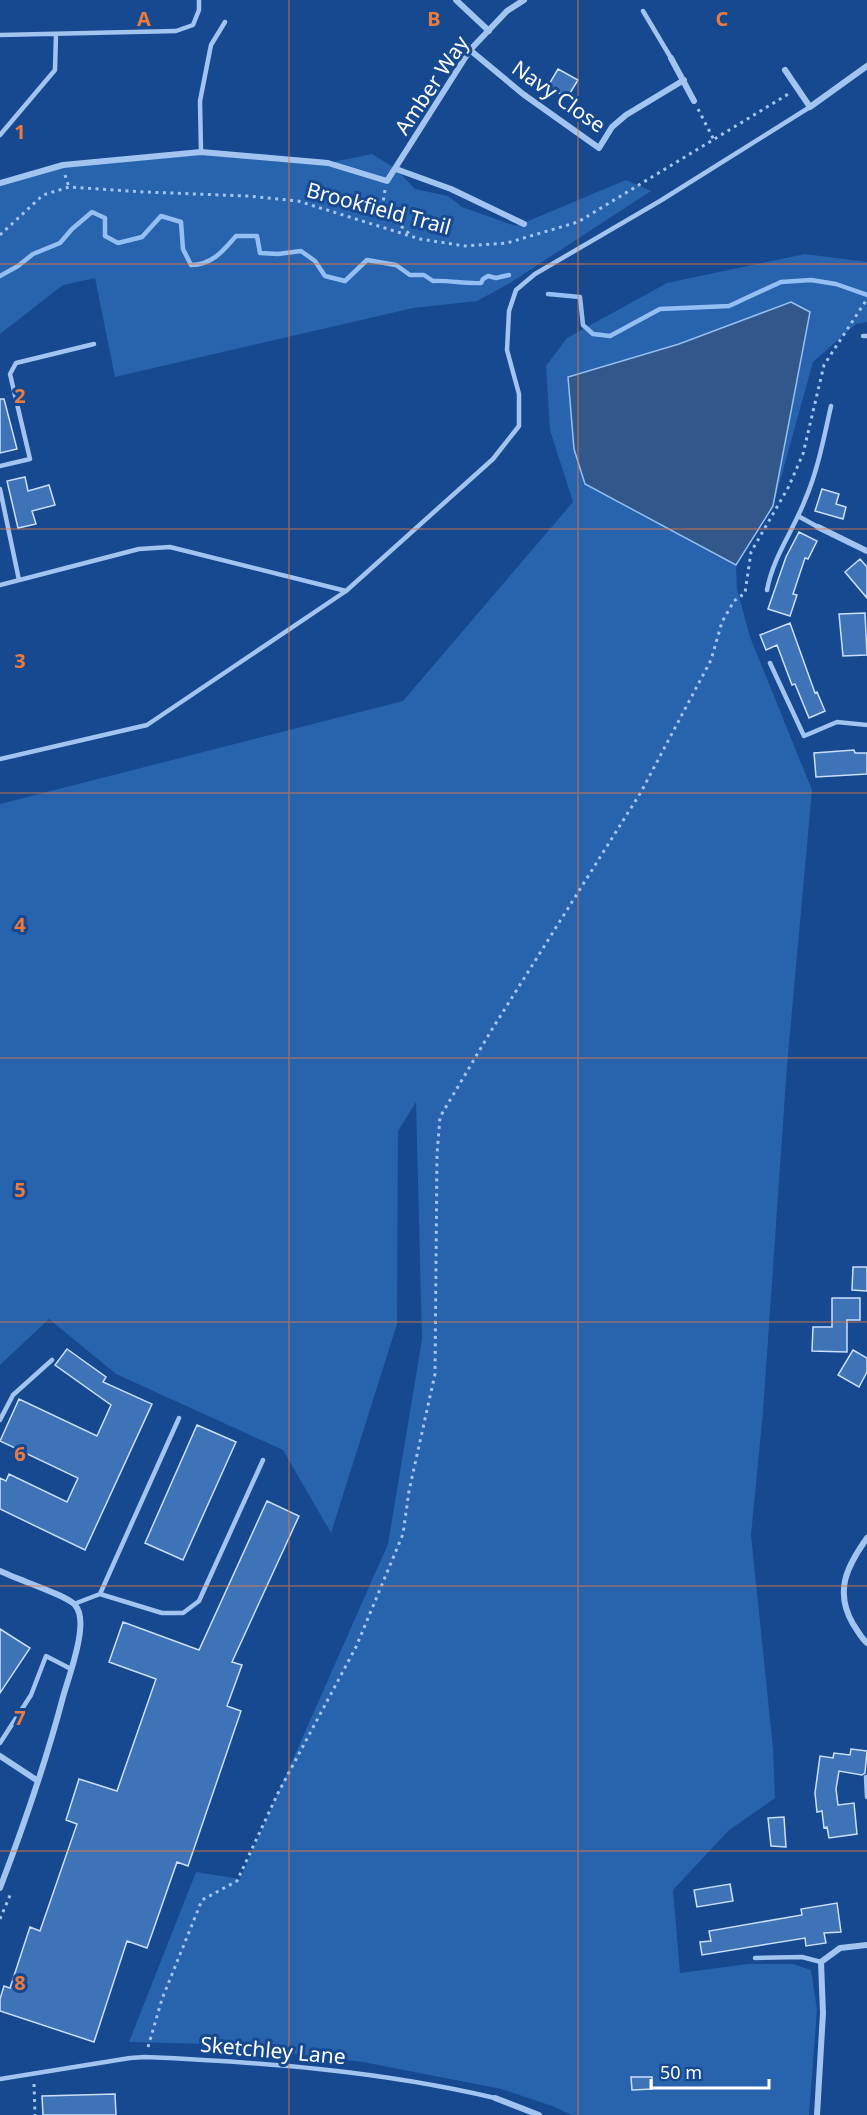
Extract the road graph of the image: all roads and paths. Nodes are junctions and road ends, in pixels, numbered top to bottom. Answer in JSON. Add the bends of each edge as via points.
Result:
{"nodes":[{"id":1,"x":199,"y":0,"type":"edge"},
{"id":2,"x":456,"y":0,"type":"edge"},
{"id":3,"x":524,"y":0,"type":"edge"},
{"id":4,"x":643,"y":10,"type":"dead end"},
{"id":5,"x":225,"y":22,"type":"dead end"},
{"id":6,"x":489,"y":31,"type":"junction"},
{"id":7,"x":56,"y":34,"type":"junction"},
{"id":8,"x":0,"y":35,"type":"edge"},
{"id":9,"x":470,"y":51,"type":"junction"},
{"id":10,"x":671,"y":58,"type":"joint"},
{"id":11,"x":867,"y":66,"type":"edge"},
{"id":12,"x":785,"y":70,"type":"dead end"},
{"id":13,"x":684,"y":80,"type":"junction"},
{"id":14,"x":798,"y":88,"type":"junction"},
{"id":15,"x":694,"y":101,"type":"joint"},
{"id":16,"x":810,"y":107,"type":"junction"},
{"id":17,"x":0,"y":135,"type":"edge"},
{"id":18,"x":714,"y":140,"type":"junction"},
{"id":19,"x":201,"y":152,"type":"junction"},
{"id":20,"x":396,"y":169,"type":"junction"},
{"id":21,"x":387,"y":181,"type":"junction"},
{"id":22,"x":0,"y":183,"type":"edge"},
{"id":23,"x":524,"y":224,"type":"dead end"},
{"id":24,"x":0,"y":235,"type":"edge"},
{"id":25,"x":414,"y":237,"type":"junction"},
{"id":26,"x":867,"y":299,"type":"edge"},
{"id":27,"x":93,"y":344,"type":"dead end"},
{"id":28,"x":831,"y":406,"type":"dead end"},
{"id":29,"x":0,"y":466,"type":"edge"},
{"id":30,"x":0,"y":489,"type":"edge"},
{"id":31,"x":798,"y":516,"type":"junction"},
{"id":32,"x":818,"y":527,"type":"joint"},
{"id":33,"x":867,"y":551,"type":"edge"},
{"id":34,"x":19,"y":580,"type":"junction"},
{"id":35,"x":0,"y":585,"type":"edge"},
{"id":36,"x":767,"y":590,"type":"dead end"},
{"id":37,"x":346,"y":591,"type":"junction"},
{"id":38,"x":770,"y":663,"type":"dead end"},
{"id":39,"x":867,"y":724,"type":"edge"},
{"id":40,"x":0,"y":759,"type":"edge"},
{"id":41,"x":52,"y":1360,"type":"dead end"},
{"id":42,"x":179,"y":1418,"type":"dead end"},
{"id":43,"x":0,"y":1420,"type":"edge"},
{"id":44,"x":263,"y":1460,"type":"dead end"},
{"id":45,"x":867,"y":1538,"type":"edge"},
{"id":46,"x":0,"y":1571,"type":"edge"},
{"id":47,"x":100,"y":1594,"type":"junction"},
{"id":48,"x":74,"y":1604,"type":"junction"},
{"id":49,"x":867,"y":1643,"type":"edge"},
{"id":50,"x":71,"y":1669,"type":"junction"},
{"id":51,"x":0,"y":1743,"type":"edge"},
{"id":52,"x":0,"y":1756,"type":"edge"},
{"id":53,"x":866,"y":1777,"type":"edge"},
{"id":54,"x":38,"y":1781,"type":"junction"},
{"id":55,"x":867,"y":1797,"type":"edge"},
{"id":56,"x":0,"y":1888,"type":"edge"},
{"id":57,"x":867,"y":1945,"type":"edge"},
{"id":58,"x":755,"y":1958,"type":"dead end"},
{"id":59,"x":821,"y":1962,"type":"junction"},
{"id":60,"x":145,"y":2057,"type":"junction"},
{"id":61,"x":34,"y":2073,"type":"junction"},
{"id":62,"x":0,"y":2079,"type":"edge"},
{"id":63,"x":495,"y":2098,"type":"joint"},
{"id":64,"x":535,"y":2114,"type":"edge"},
{"id":65,"x":35,"y":2115,"type":"edge"},
{"id":66,"x":817,"y":2115,"type":"edge"}],
"edges":[{"from":1,"to":7,"type":"lane","via":[[193,25],[176,31]]},
{"from":2,"to":6,"type":"street"},
{"from":3,"to":6,"type":"street","name":"Amber Way","via":[[507,11]]},
{"from":4,"to":10,"type":"lane"},
{"from":5,"to":19,"type":"lane","via":[[211,45],[200,101]]},
{"from":6,"to":9,"type":"street","name":"Amber Way"},
{"from":7,"to":8,"type":"lane"},
{"from":7,"to":17,"type":"lane","via":[[55,70]]},
{"from":9,"to":13,"type":"street","name":"Navy Close","via":[[599,148],[626,114]]},
{"from":9,"to":20,"type":"street","name":"Amber Way"},
{"from":10,"to":13,"type":"street"},
{"from":11,"to":16,"type":"street"},
{"from":12,"to":14,"type":"street"},
{"from":13,"to":15,"type":"street"},
{"from":14,"to":16,"type":"street"},
{"from":14,"to":18,"type":"path","name":"Brookfield Trail"},
{"from":15,"to":18,"type":"path"},
{"from":16,"to":37,"type":"lane","via":[[535,274],[516,290],[508,310],[507,350],[519,394],[519,426],[493,459]]},
{"from":18,"to":25,"type":"path","name":"Brookfield Trail","via":[[578,222],[507,243],[465,246]]},
{"from":19,"to":21,"type":"street","via":[[328,163]]},
{"from":19,"to":22,"type":"street","via":[[63,165]]},
{"from":20,"to":21,"type":"street","name":"Amber Way"},
{"from":20,"to":23,"type":"street","via":[[451,189]]},
{"from":21,"to":25,"type":"path","via":[[382,209]]},
{"from":24,"to":25,"type":"path","name":"Brookfield Trail","via":[[44,195],[69,187],[298,201]]},
{"from":26,"to":60,"type":"path","via":[[824,365],[804,454],[751,552],[745,593],[734,601],[722,622],[711,660],[641,792],[440,1117],[435,1374],[403,1534],[356,1647],[278,1792],[237,1881],[202,1900],[162,2000]]},
{"from":27,"to":29,"type":"lane","via":[[16,363],[10,374],[30,459]]},
{"from":28,"to":31,"type":"lane","via":[[820,454]]},
{"from":30,"to":34,"type":"lane"},
{"from":31,"to":32,"type":"lane"},
{"from":31,"to":36,"type":"lane","via":[[770,571]]},
{"from":32,"to":33,"type":"street"},
{"from":34,"to":35,"type":"lane"},
{"from":34,"to":37,"type":"lane","via":[[139,549],[170,547]]},
{"from":37,"to":40,"type":"lane","via":[[147,724]]},
{"from":38,"to":39,"type":"lane","via":[[804,735],[837,722]]},
{"from":41,"to":43,"type":"lane","via":[[12,1395]]},
{"from":42,"to":47,"type":"lane"},
{"from":44,"to":47,"type":"lane","via":[[199,1601],[183,1612],[162,1612]]},
{"from":45,"to":49,"type":"street","via":[[845,1577],[844,1594],[849,1616]]},
{"from":46,"to":48,"type":"street"},
{"from":47,"to":48,"type":"lane"},
{"from":48,"to":50,"type":"street","via":[[81,1616]]},
{"from":50,"to":51,"type":"lane","via":[[46,1656],[31,1695]]},
{"from":50,"to":54,"type":"street"},
{"from":52,"to":54,"type":"street"},
{"from":53,"to":55,"type":"lane"},
{"from":54,"to":56,"type":"street"},
{"from":57,"to":59,"type":"street","via":[[840,1948]]},
{"from":58,"to":59,"type":"lane","via":[[802,1957]]},
{"from":59,"to":66,"type":"street","via":[[823,2013]]},
{"from":60,"to":61,"type":"lane","name":"Sketchley Lane"},
{"from":60,"to":63,"type":"lane","name":"Sketchley Lane","via":[[313,2069],[428,2084]]},
{"from":61,"to":62,"type":"lane","name":"Sketchley Lane"},
{"from":61,"to":65,"type":"path"},
{"from":63,"to":64,"type":"street","name":"Sketchley Lane"}]}
